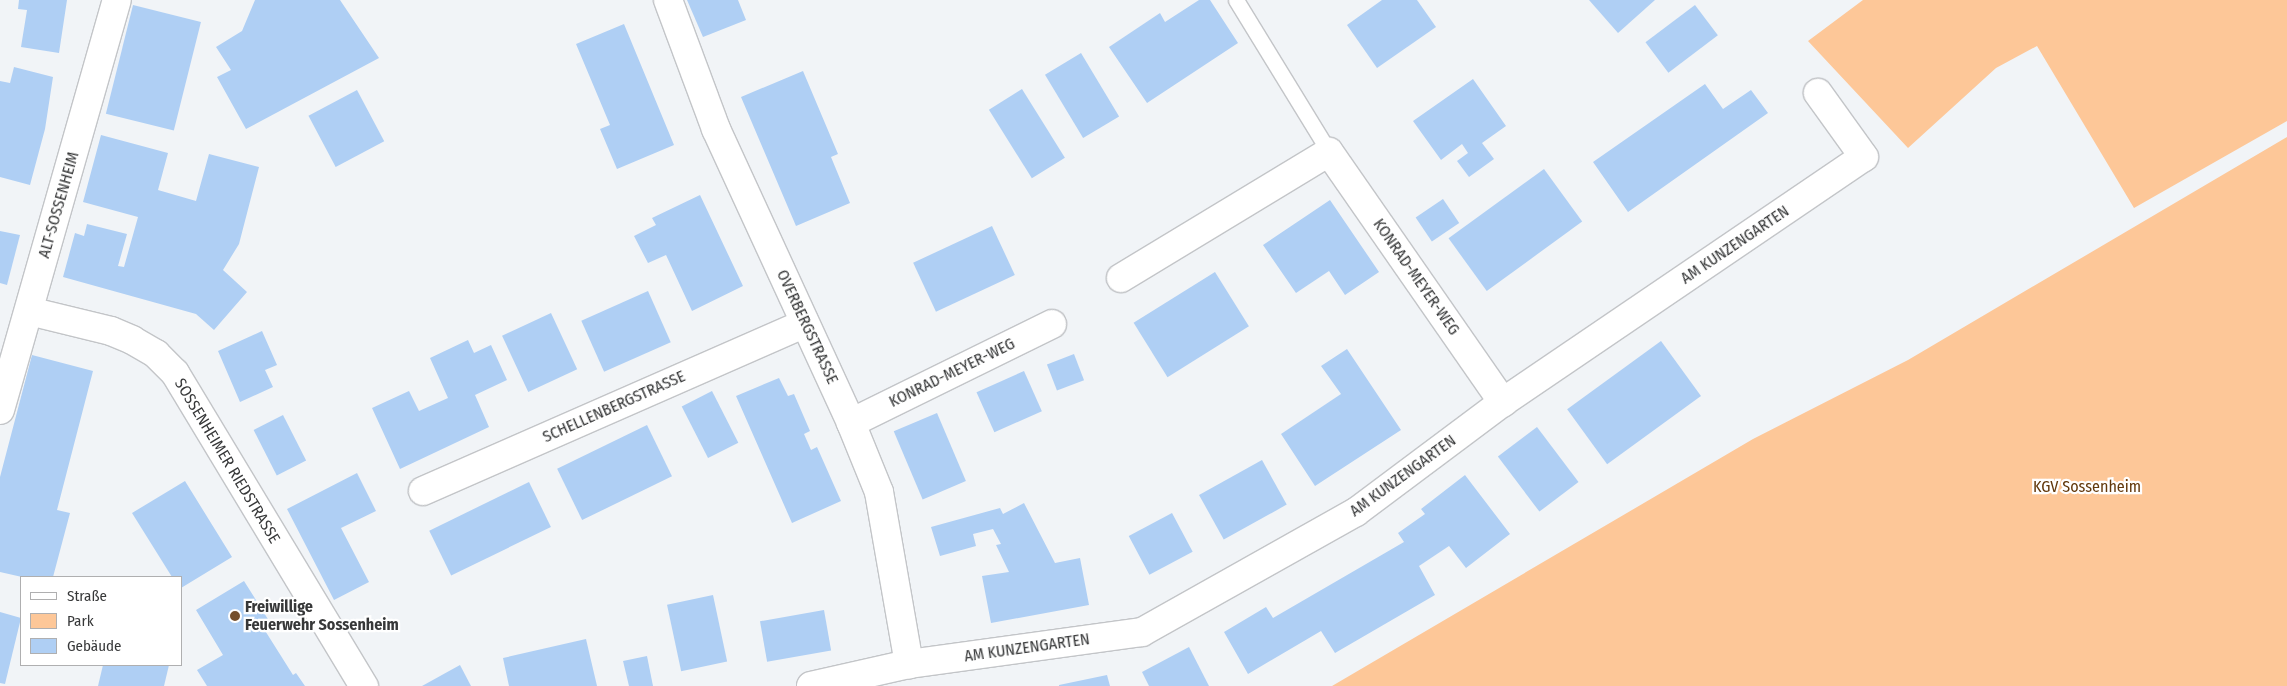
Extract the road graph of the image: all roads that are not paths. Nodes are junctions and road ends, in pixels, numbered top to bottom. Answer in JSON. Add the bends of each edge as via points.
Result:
{"nodes":[{"id":1,"x":117,"y":0,"type":"edge"},
{"id":2,"x":668,"y":0,"type":"edge"},
{"id":3,"x":1236,"y":0,"type":"edge"},
{"id":4,"x":1818,"y":93,"type":"dead end"},
{"id":5,"x":1330,"y":152,"type":"junction"},
{"id":6,"x":1121,"y":278,"type":"dead end"},
{"id":7,"x":29,"y":311,"type":"junction"},
{"id":8,"x":805,"y":323,"type":"junction"},
{"id":9,"x":1052,"y":324,"type":"dead end"},
{"id":10,"x":1503,"y":402,"type":"junction"},
{"id":11,"x":0,"y":410,"type":"edge"},
{"id":12,"x":851,"y":422,"type":"junction"},
{"id":13,"x":423,"y":491,"type":"dead end"},
{"id":14,"x":909,"y":664,"type":"junction"},
{"id":15,"x":364,"y":686,"type":"edge"},
{"id":16,"x":811,"y":686,"type":"edge"}],
"edges":[{"from":1,"to":7,"type":"street","name":"ALT-SOSSENHEIM"},
{"from":2,"to":8,"type":"street","name":"OVERBERGSTRASSE","via":[[716,130]]},
{"from":3,"to":5,"type":"lane","name":"KONRAD-MEYER-WEG"},
{"from":4,"to":10,"type":"street","name":"AM KUNZENGARTEN","via":[[1864,157]]},
{"from":5,"to":6,"type":"street"},
{"from":5,"to":10,"type":"street","name":"KONRAD-MEYER-WEG"},
{"from":7,"to":11,"type":"street","name":"ALT-SOSSENHEIM"},
{"from":7,"to":15,"type":"street","name":"SOSSENHEIMER RIEDSTRASSE","via":[[118,334],[156,354],[175,373]]},
{"from":8,"to":12,"type":"street","name":"OVERBERGSTRASSE"},
{"from":8,"to":13,"type":"street","name":"SCHELLENBERGSTRASSE"},
{"from":9,"to":12,"type":"street","name":"KONRAD-MEYER-WEG"},
{"from":10,"to":14,"type":"street","name":"AM KUNZENGARTEN","via":[[1356,512],[1142,632]]},
{"from":12,"to":14,"type":"street","name":"OVERBERGSTRASSE","via":[[879,492]]},
{"from":14,"to":16,"type":"street","name":"AM KUNZENGARTEN"}]}
